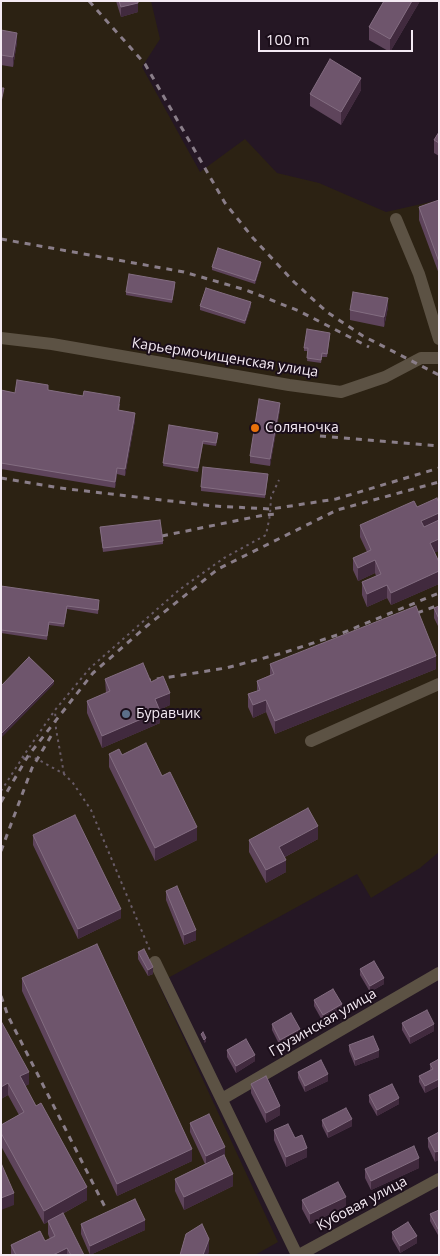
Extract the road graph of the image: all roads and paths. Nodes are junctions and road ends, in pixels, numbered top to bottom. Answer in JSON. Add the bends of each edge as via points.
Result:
{"nodes":[{"id":1,"x":396,"y":219,"type":"dead end"},
{"id":2,"x":1,"y":338,"type":"edge"},
{"id":3,"x":439,"y":339,"type":"edge"},
{"id":4,"x":439,"y":358,"type":"edge"},
{"id":5,"x":279,"y":480,"type":"dead end"},
{"id":6,"x":439,"y":684,"type":"edge"},
{"id":7,"x":55,"y":710,"type":"junction"},
{"id":8,"x":311,"y":741,"type":"dead end"},
{"id":9,"x":21,"y":760,"type":"junction"},
{"id":10,"x":64,"y":774,"type":"junction"},
{"id":11,"x":1,"y":791,"type":"edge"},
{"id":12,"x":155,"y":962,"type":"joint"},
{"id":13,"x":439,"y":973,"type":"edge"},
{"id":14,"x":222,"y":1099,"type":"junction"},
{"id":15,"x":439,"y":1179,"type":"edge"},
{"id":16,"x":298,"y":1255,"type":"edge"}],
"edges":[{"from":1,"to":3,"type":"street","via":[[419,274]]},
{"from":2,"to":4,"type":"street","name":"Карьермочищенская улица","via":[[341,392],[386,377],[421,358]]},
{"from":5,"to":7,"type":"path","via":[[271,497],[266,535],[224,558],[179,590],[90,668]]},
{"from":6,"to":8,"type":"street"},
{"from":7,"to":9,"type":"path"},
{"from":7,"to":10,"type":"path"},
{"from":9,"to":10,"type":"path","via":[[28,756]]},
{"from":9,"to":11,"type":"path"},
{"from":10,"to":12,"type":"path","via":[[91,810]]},
{"from":12,"to":14,"type":"street"},
{"from":13,"to":14,"type":"street","name":"Грузинская улица"},
{"from":14,"to":16,"type":"street"},
{"from":15,"to":16,"type":"street","name":"Кубовая улица"}]}
